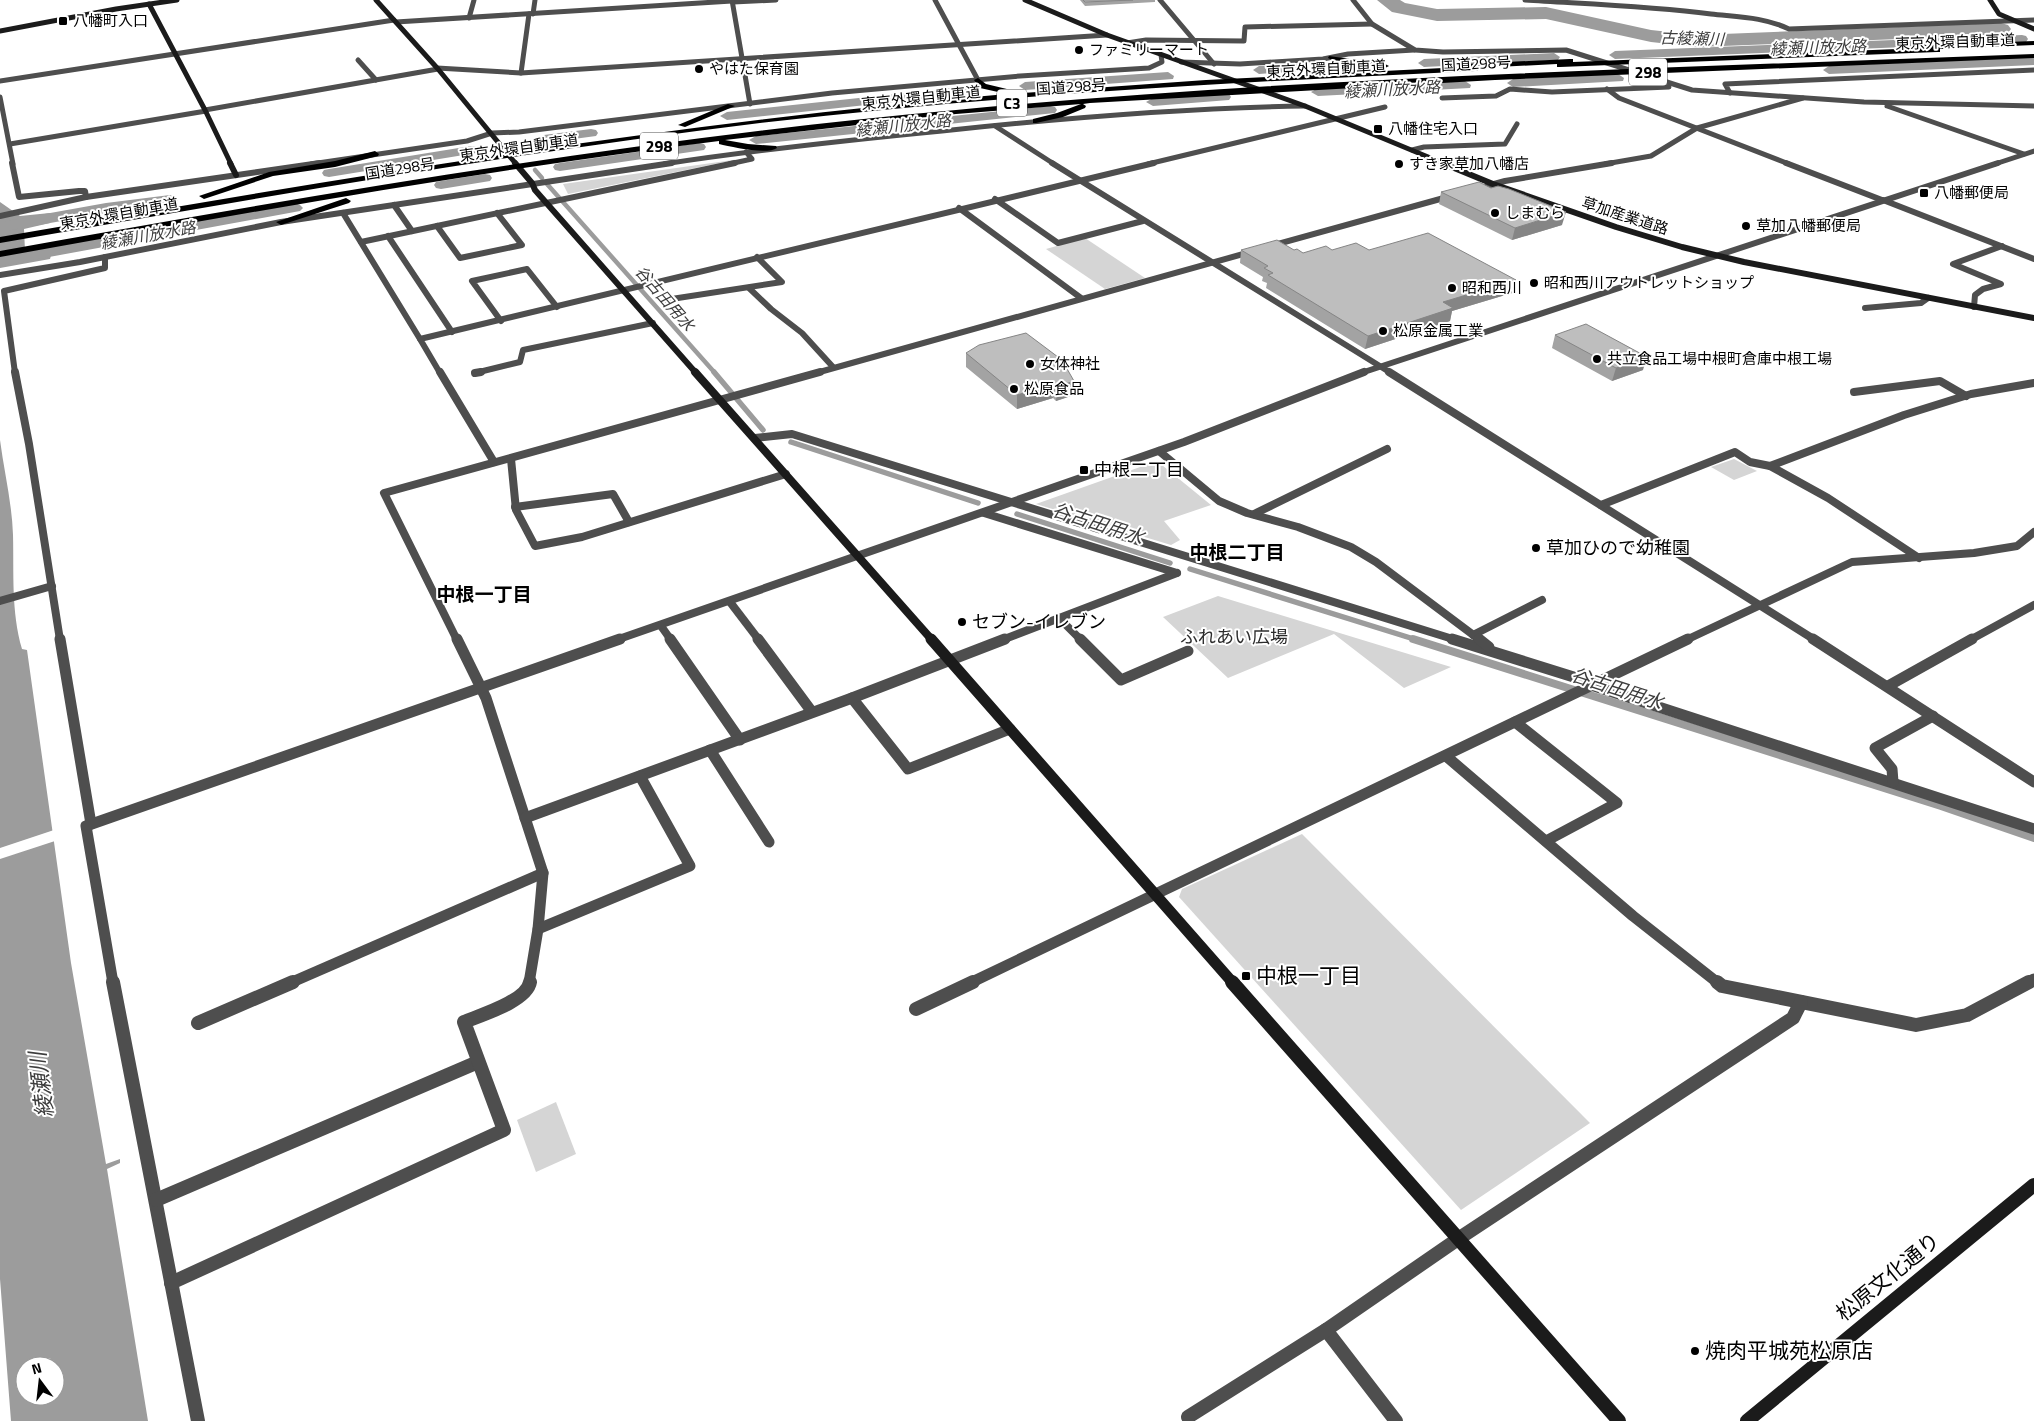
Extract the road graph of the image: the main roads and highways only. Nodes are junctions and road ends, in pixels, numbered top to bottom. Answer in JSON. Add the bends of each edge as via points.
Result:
{"nodes":[{"id":1,"x":2034,"y":44,"type":"edge"},
{"id":2,"x":2034,"y":55,"type":"edge"},
{"id":3,"x":1332,"y":58,"type":"road end"},
{"id":4,"x":1405,"y":68,"type":"junction"},
{"id":5,"x":1470,"y":79,"type":"junction"},
{"id":6,"x":978,"y":80,"type":"road end"},
{"id":7,"x":1510,"y":89,"type":"road end"},
{"id":8,"x":1009,"y":93,"type":"junction"},
{"id":9,"x":1100,"y":100,"type":"junction"},
{"id":10,"x":731,"y":106,"type":"road end"},
{"id":11,"x":1036,"y":121,"type":"road end"},
{"id":12,"x":673,"y":128,"type":"junction"},
{"id":13,"x":710,"y":139,"type":"junction"},
{"id":14,"x":773,"y":148,"type":"road end"},
{"id":15,"x":374,"y":154,"type":"road end"},
{"id":16,"x":392,"y":186,"type":"junction"},
{"id":17,"x":183,"y":203,"type":"junction"},
{"id":18,"x":280,"y":222,"type":"road end"},
{"id":19,"x":0,"y":235,"type":"edge"},
{"id":20,"x":0,"y":240,"type":"edge"},
{"id":21,"x":0,"y":249,"type":"edge"},
{"id":22,"x":0,"y":254,"type":"edge"}],
"edges":[{"from":1,"to":4,"type":"highway","name":"国道298号","number":"298"},
{"from":1,"to":20,"type":"highway","name":"東京外環自動車道","number":"C3","via":[[1306,76],[920,104],[759,121],[524,153]]},
{"from":2,"to":5,"type":"highway","name":"国道298号","number":"298"},
{"from":2,"to":21,"type":"highway","name":"東京外環自動車道","number":"C3","via":[[1325,82],[925,111],[685,138],[509,163],[298,196]]},
{"from":3,"to":4,"type":"highway"},
{"from":4,"to":8,"type":"highway","name":"国道298号","number":"298"},
{"from":5,"to":7,"type":"highway"},
{"from":5,"to":9,"type":"highway","name":"国道298号","number":"298"},
{"from":6,"to":8,"type":"highway","via":[[983,86]]},
{"from":8,"to":12,"type":"highway","name":"国道298号","number":"298"},
{"from":9,"to":11,"type":"highway"},
{"from":9,"to":13,"type":"highway","name":"国道298号","number":"298","via":[[914,116]]},
{"from":10,"to":12,"type":"highway"},
{"from":12,"to":17,"type":"highway","name":"国道298号","number":"298","via":[[506,151]]},
{"from":13,"to":14,"type":"highway","via":[[748,147]]},
{"from":13,"to":16,"type":"highway","name":"国道298号","number":"298"},
{"from":15,"to":17,"type":"highway","via":[[272,174]]},
{"from":16,"to":18,"type":"highway"},
{"from":16,"to":22,"type":"highway","name":"国道298号","number":"298"},
{"from":17,"to":19,"type":"highway","name":"国道298号","number":"298"}]}
